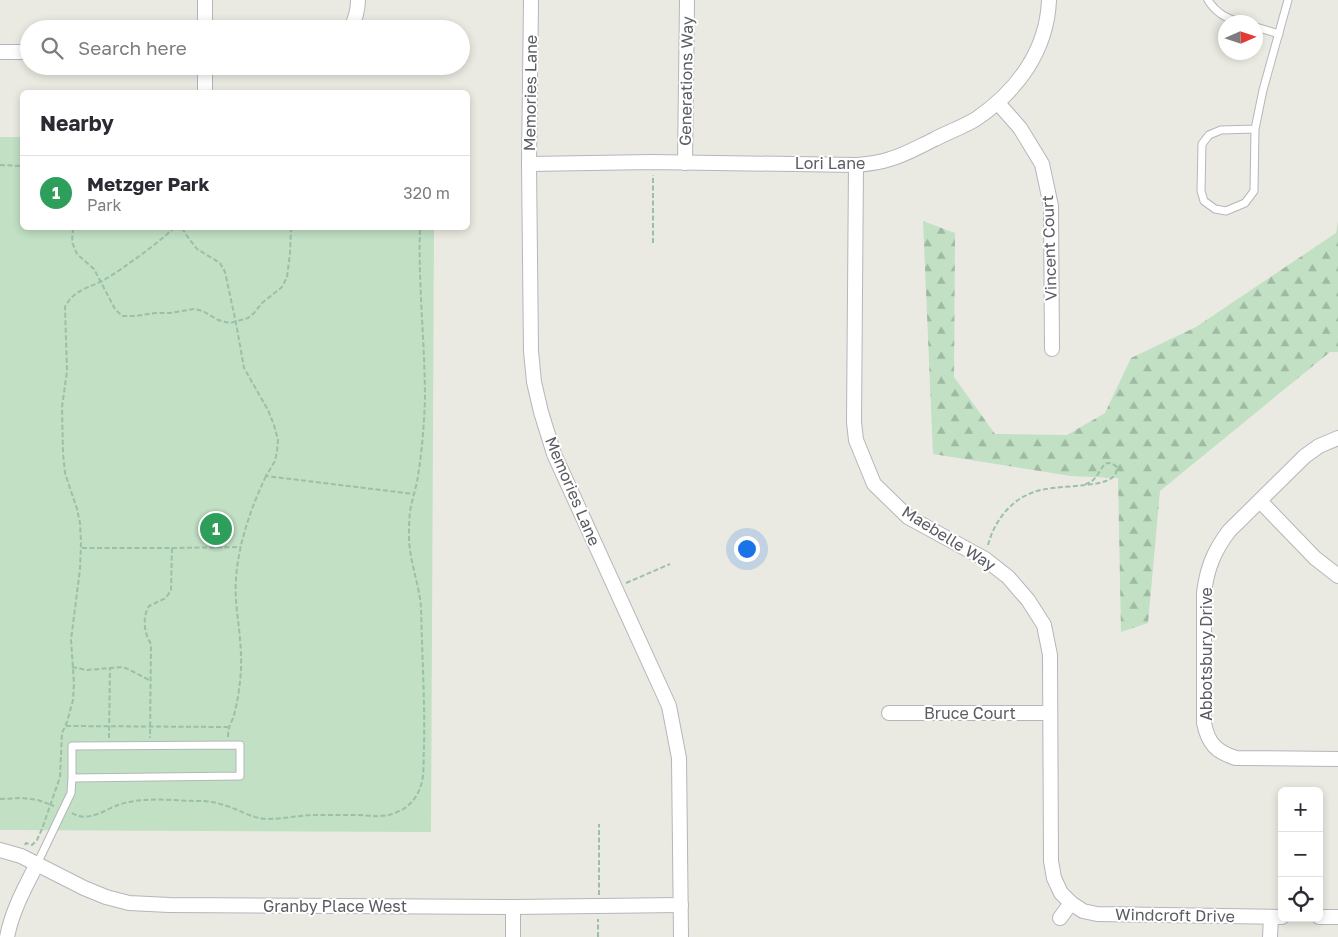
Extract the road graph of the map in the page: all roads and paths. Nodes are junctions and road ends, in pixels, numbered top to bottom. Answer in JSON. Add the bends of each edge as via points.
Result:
{"nodes":[{"id":1,"x":205,"y":0,"type":"edge"},
{"id":2,"x":358,"y":0,"type":"edge"},
{"id":3,"x":531,"y":0,"type":"edge"},
{"id":4,"x":687,"y":0,"type":"edge"},
{"id":5,"x":1049,"y":0,"type":"edge"},
{"id":6,"x":1208,"y":0,"type":"edge"},
{"id":7,"x":1288,"y":0,"type":"edge"},
{"id":8,"x":1222,"y":15,"type":"edge"},
{"id":9,"x":205,"y":20,"type":"edge"},
{"id":10,"x":354,"y":20,"type":"edge"},
{"id":11,"x":1263,"y":29,"type":"edge"},
{"id":12,"x":1279,"y":34,"type":"junction"},
{"id":13,"x":0,"y":52,"type":"edge"},
{"id":14,"x":20,"y":52,"type":"edge"},
{"id":15,"x":205,"y":75,"type":"edge"},
{"id":16,"x":205,"y":90,"type":"edge"},
{"id":17,"x":998,"y":102,"type":"junction"},
{"id":18,"x":1256,"y":129,"type":"junction"},
{"id":19,"x":685,"y":163,"type":"junction"},
{"id":20,"x":529,"y":164,"type":"junction"},
{"id":21,"x":0,"y":165,"type":"edge"},
{"id":22,"x":856,"y":165,"type":"junction"},
{"id":23,"x":20,"y":166,"type":"edge"},
{"id":24,"x":654,"y":175,"type":"dead end"},
{"id":25,"x":72,"y":230,"type":"edge"},
{"id":26,"x":172,"y":230,"type":"edge"},
{"id":27,"x":183,"y":230,"type":"edge"},
{"id":28,"x":291,"y":230,"type":"edge"},
{"id":29,"x":420,"y":230,"type":"edge"},
{"id":30,"x":653,"y":243,"type":"dead end"},
{"id":31,"x":101,"y":281,"type":"junction"},
{"id":32,"x":236,"y":322,"type":"junction"},
{"id":33,"x":1052,"y":349,"type":"dead end"},
{"id":34,"x":1338,"y":438,"type":"edge"},
{"id":35,"x":266,"y":476,"type":"junction"},
{"id":36,"x":1083,"y":484,"type":"junction"},
{"id":37,"x":414,"y":494,"type":"junction"},
{"id":38,"x":1260,"y":501,"type":"junction"},
{"id":39,"x":81,"y":548,"type":"junction"},
{"id":40,"x":172,"y":548,"type":"junction"},
{"id":41,"x":241,"y":548,"type":"junction"},
{"id":42,"x":987,"y":550,"type":"dead end"},
{"id":43,"x":670,"y":564,"type":"dead end"},
{"id":44,"x":1338,"y":576,"type":"edge"},
{"id":45,"x":629,"y":582,"type":"dead end"},
{"id":46,"x":72,"y":667,"type":"junction"},
{"id":47,"x":110,"y":667,"type":"junction"},
{"id":48,"x":151,"y":681,"type":"junction"},
{"id":49,"x":889,"y":713,"type":"dead end"},
{"id":50,"x":1050,"y":713,"type":"junction"},
{"id":51,"x":65,"y":726,"type":"junction"},
{"id":52,"x":109,"y":727,"type":"junction"},
{"id":53,"x":150,"y":727,"type":"junction"},
{"id":54,"x":228,"y":727,"type":"junction"},
{"id":55,"x":110,"y":745,"type":"junction"},
{"id":56,"x":150,"y":745,"type":"junction"},
{"id":57,"x":228,"y":745,"type":"junction"},
{"id":58,"x":1338,"y":759,"type":"edge"},
{"id":59,"x":72,"y":778,"type":"junction"},
{"id":60,"x":0,"y":799,"type":"edge"},
{"id":61,"x":50,"y":805,"type":"junction"},
{"id":62,"x":63,"y":809,"type":"junction"},
{"id":63,"x":599,"y":824,"type":"dead end"},
{"id":64,"x":25,"y":847,"type":"dead end"},
{"id":65,"x":0,"y":850,"type":"edge"},
{"id":66,"x":37,"y":864,"type":"junction"},
{"id":67,"x":598,"y":901,"type":"dead end"},
{"id":68,"x":1071,"y":903,"type":"junction"},
{"id":69,"x":681,"y":905,"type":"junction"},
{"id":70,"x":513,"y":907,"type":"junction"},
{"id":71,"x":1276,"y":917,"type":"edge"},
{"id":72,"x":1323,"y":917,"type":"edge"},
{"id":73,"x":1338,"y":917,"type":"edge"},
{"id":74,"x":1060,"y":918,"type":"dead end"},
{"id":75,"x":598,"y":920,"type":"dead end"},
{"id":76,"x":7,"y":937,"type":"edge"},
{"id":77,"x":513,"y":937,"type":"edge"},
{"id":78,"x":598,"y":937,"type":"edge"},
{"id":79,"x":680,"y":937,"type":"edge"},
{"id":80,"x":1270,"y":937,"type":"edge"}],
"edges":[{"from":1,"to":9,"type":"street"},
{"from":2,"to":10,"type":"street"},
{"from":3,"to":20,"type":"street","name":"Memories Lane"},
{"from":4,"to":19,"type":"street","name":"Generations Way"},
{"from":5,"to":17,"type":"street","name":"Lori Lane","via":[[1035,54],[1018,81]]},
{"from":6,"to":8,"type":"lane"},
{"from":7,"to":12,"type":"lane"},
{"from":11,"to":12,"type":"lane"},
{"from":12,"to":18,"type":"lane"},
{"from":13,"to":14,"type":"street"},
{"from":15,"to":16,"type":"street"},
{"from":17,"to":22,"type":"street","name":"Lori Lane","via":[[974,120],[907,152],[872,164]]},
{"from":17,"to":33,"type":"street","name":"Vincent Court","via":[[1020,128],[1042,164],[1051,206]]},
{"from":18,"to":18,"type":"lane","via":[[1221,130],[1208,135],[1202,144],[1201,192],[1204,201],[1215,209],[1226,211],[1245,203],[1254,191]]},
{"from":19,"to":20,"type":"street","name":"Lori Lane"},
{"from":19,"to":22,"type":"street","name":"Lori Lane"},
{"from":20,"to":69,"type":"street","name":"Memories Lane","via":[[534,382],[554,454],[669,706],[679,758]]},
{"from":21,"to":23,"type":"path"},
{"from":22,"to":50,"type":"street","name":"Maebelle Way","via":[[856,440],[874,484],[908,517],[985,558],[1028,600],[1044,625],[1050,656]]},
{"from":24,"to":30,"type":"path"},
{"from":25,"to":31,"type":"path","via":[[77,254],[94,269]]},
{"from":26,"to":31,"type":"path"},
{"from":27,"to":32,"type":"path","via":[[197,249],[220,264]]},
{"from":28,"to":32,"type":"path","via":[[287,277],[282,287],[248,318]]},
{"from":29,"to":37,"type":"path","via":[[425,376],[420,462]]},
{"from":31,"to":32,"type":"path","via":[[122,316],[156,312],[170,314],[194,309],[218,320]]},
{"from":31,"to":39,"type":"path","via":[[80,290],[65,308],[67,371],[62,407],[63,453],[65,473],[80,523]]},
{"from":32,"to":35,"type":"path","via":[[244,368],[268,410],[278,440],[275,461]]},
{"from":34,"to":38,"type":"street","name":"Abbotsbury Drive","via":[[1305,456]]},
{"from":35,"to":37,"type":"path"},
{"from":35,"to":41,"type":"path"},
{"from":36,"to":36,"type":"path","via":[[1100,483],[1113,477],[1117,467],[1104,464],[1092,481]]},
{"from":36,"to":42,"type":"path","via":[[1033,492],[1020,499],[998,520]]},
{"from":37,"to":62,"type":"path","via":[[409,538],[421,607],[424,733],[420,787],[412,803],[398,812],[382,816],[267,819],[210,801],[145,800],[118,805],[87,817],[76,816]]},
{"from":38,"to":44,"type":"street","via":[[1324,567]]},
{"from":38,"to":58,"type":"street","name":"Abbotsbury Drive","via":[[1229,531],[1206,577],[1206,734],[1217,750],[1240,759]]},
{"from":39,"to":40,"type":"path"},
{"from":39,"to":46,"type":"path","via":[[71,640]]},
{"from":40,"to":41,"type":"path"},
{"from":40,"to":48,"type":"path","via":[[170,594],[149,606],[145,616],[151,644]]},
{"from":41,"to":54,"type":"path","via":[[236,566],[241,670],[234,717]]},
{"from":43,"to":45,"type":"path"},
{"from":46,"to":47,"type":"path","via":[[87,670]]},
{"from":46,"to":51,"type":"path","via":[[73,700]]},
{"from":47,"to":48,"type":"path","via":[[128,669]]},
{"from":47,"to":52,"type":"path"},
{"from":48,"to":53,"type":"path"},
{"from":49,"to":50,"type":"street","name":"Bruce Court"},
{"from":50,"to":68,"type":"street","name":"Maebelle Way","via":[[1051,861],[1061,893]]},
{"from":51,"to":52,"type":"path"},
{"from":51,"to":61,"type":"path","via":[[60,778]]},
{"from":52,"to":53,"type":"path"},
{"from":52,"to":55,"type":"path"},
{"from":53,"to":54,"type":"path"},
{"from":53,"to":56,"type":"path"},
{"from":54,"to":57,"type":"path"},
{"from":55,"to":56,"type":"lane"},
{"from":55,"to":59,"type":"lane","via":[[72,746]]},
{"from":56,"to":57,"type":"lane"},
{"from":57,"to":59,"type":"lane","via":[[240,745],[240,776]]},
{"from":59,"to":62,"type":"lane","via":[[71,793]]},
{"from":60,"to":61,"type":"path","via":[[30,799]]},
{"from":61,"to":62,"type":"path"},
{"from":61,"to":64,"type":"path","via":[[37,840],[32,845],[26,843]]},
{"from":62,"to":66,"type":"lane"},
{"from":63,"to":67,"type":"path"},
{"from":65,"to":66,"type":"street","name":"Granby Place West"},
{"from":66,"to":70,"type":"street","name":"Granby Place West","via":[[84,888],[129,903]]},
{"from":66,"to":76,"type":"street","via":[[16,908]]},
{"from":68,"to":71,"type":"street","name":"Windcroft Drive","via":[[1083,911],[1097,914]]},
{"from":68,"to":74,"type":"street"},
{"from":69,"to":70,"type":"street","name":"Granby Place West"},
{"from":69,"to":79,"type":"street","name":"Memories Lane"},
{"from":70,"to":77,"type":"street"},
{"from":71,"to":80,"type":"street"},
{"from":72,"to":73,"type":"street"},
{"from":75,"to":78,"type":"path"}]}
